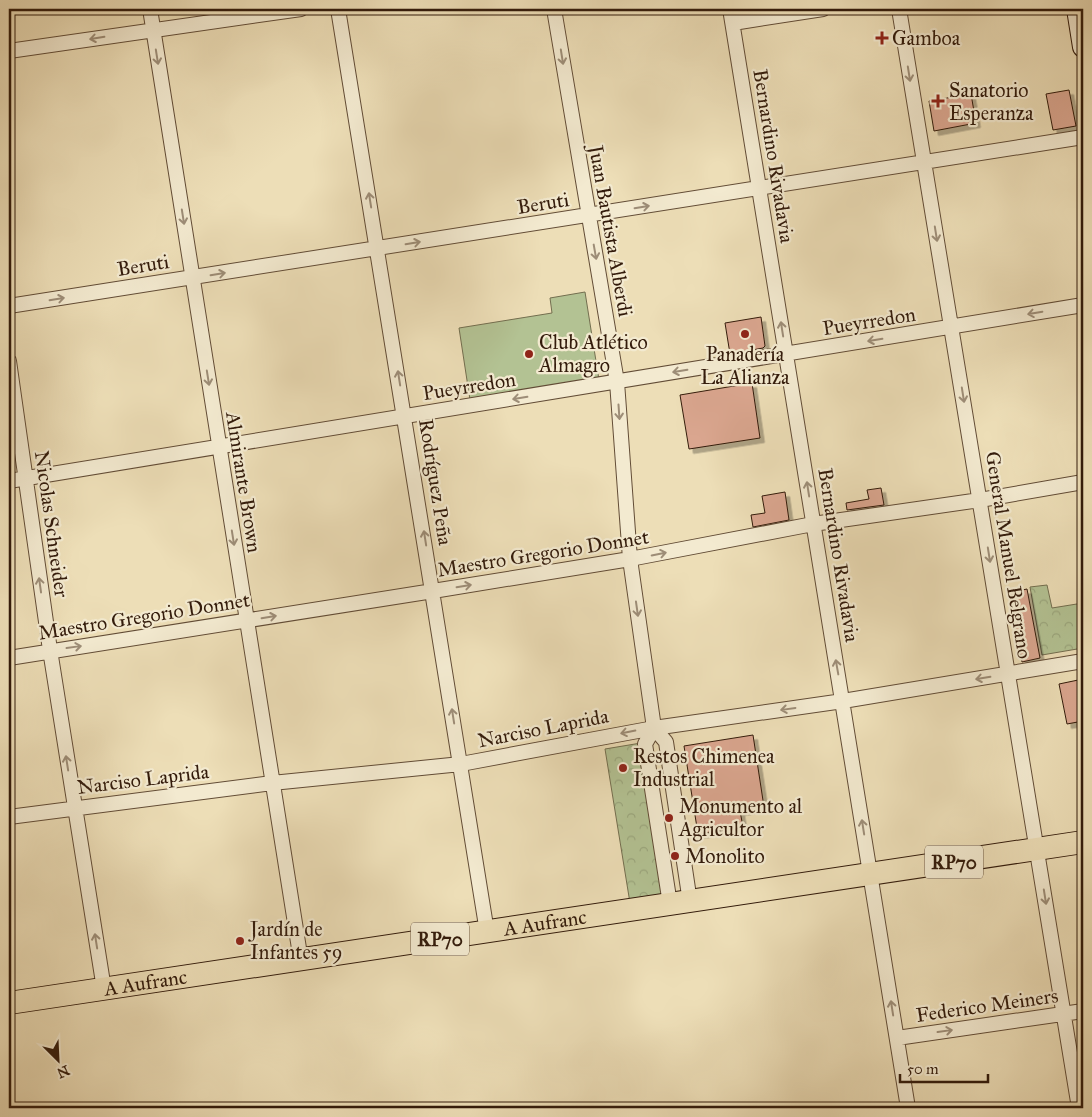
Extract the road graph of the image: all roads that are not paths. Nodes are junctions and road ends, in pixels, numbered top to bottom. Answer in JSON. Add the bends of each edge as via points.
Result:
{"nodes":[{"id":1,"x":150,"y":9,"type":"edge"},
{"id":2,"x":301,"y":9,"type":"edge"},
{"id":3,"x":338,"y":9,"type":"edge"},
{"id":4,"x":554,"y":9,"type":"edge"},
{"id":5,"x":730,"y":9,"type":"edge"},
{"id":6,"x":823,"y":9,"type":"edge"},
{"id":7,"x":899,"y":9,"type":"edge"},
{"id":8,"x":1077,"y":9,"type":"edge"},
{"id":9,"x":732,"y":23,"type":"junction"},
{"id":10,"x":153,"y":30,"type":"junction"},
{"id":11,"x":1083,"y":47,"type":"edge"},
{"id":12,"x":9,"y":52,"type":"edge"},
{"id":13,"x":1083,"y":137,"type":"edge"},
{"id":14,"x":924,"y":163,"type":"junction"},
{"id":15,"x":759,"y":188,"type":"junction"},
{"id":16,"x":589,"y":216,"type":"junction"},
{"id":17,"x":378,"y":249,"type":"junction"},
{"id":18,"x":192,"y":278,"type":"junction"},
{"id":19,"x":1083,"y":305,"type":"edge"},
{"id":20,"x":9,"y":306,"type":"edge"},
{"id":21,"x":952,"y":328,"type":"junction"},
{"id":22,"x":786,"y":354,"type":"junction"},
{"id":23,"x":9,"y":361,"type":"edge"},
{"id":24,"x":617,"y":382,"type":"junction"},
{"id":25,"x":405,"y":416,"type":"junction"},
{"id":26,"x":219,"y":447,"type":"junction"},
{"id":27,"x":24,"y":478,"type":"junction"},
{"id":28,"x":9,"y":481,"type":"edge"},
{"id":29,"x":1083,"y":482,"type":"edge"},
{"id":30,"x":980,"y":500,"type":"junction"},
{"id":31,"x":813,"y":524,"type":"junction"},
{"id":32,"x":630,"y":559,"type":"junction"},
{"id":33,"x":433,"y":591,"type":"junction"},
{"id":34,"x":246,"y":621,"type":"junction"},
{"id":35,"x":50,"y":650,"type":"junction"},
{"id":36,"x":9,"y":658,"type":"edge"},
{"id":37,"x":1083,"y":661,"type":"edge"},
{"id":38,"x":1009,"y":674,"type":"junction"},
{"id":39,"x":843,"y":701,"type":"junction"},
{"id":40,"x":654,"y":728,"type":"junction"},
{"id":41,"x":461,"y":764,"type":"junction"},
{"id":42,"x":272,"y":783,"type":"junction"},
{"id":43,"x":74,"y":807,"type":"junction"},
{"id":44,"x":9,"y":818,"type":"edge"},
{"id":45,"x":1083,"y":842,"type":"edge"},
{"id":46,"x":1037,"y":849,"type":"junction"},
{"id":47,"x":870,"y":875,"type":"junction"},
{"id":48,"x":680,"y":903,"type":"junction"},
{"id":49,"x":487,"y":932,"type":"junction"},
{"id":50,"x":301,"y":961,"type":"junction"},
{"id":51,"x":104,"y":989,"type":"junction"},
{"id":52,"x":9,"y":1003,"type":"edge"},
{"id":53,"x":1083,"y":1011,"type":"edge"},
{"id":54,"x":1064,"y":1014,"type":"junction"},
{"id":55,"x":897,"y":1038,"type":"junction"},
{"id":56,"x":908,"y":1108,"type":"edge"},
{"id":57,"x":1079,"y":1108,"type":"edge"}],
"edges":[{"from":1,"to":10,"type":"street","name":"Almirante Brown"},
{"from":2,"to":10,"type":"street"},
{"from":17,"to":3,"type":"street","name":"Rodríguez Peña","one_way":true},
{"from":4,"to":16,"type":"street","name":"Juan Bautista Alberdi","one_way":true},
{"from":5,"to":9,"type":"street","name":"Bernardino Rivadavia"},
{"from":6,"to":9,"type":"street"},
{"from":7,"to":14,"type":"street","name":"General Manuel Belgrano","one_way":true},
{"from":8,"to":11,"type":"main road"},
{"from":9,"to":15,"type":"street","name":"Bernardino Rivadavia"},
{"from":10,"to":12,"type":"street","one_way":true},
{"from":10,"to":18,"type":"street","name":"Almirante Brown","one_way":true},
{"from":13,"to":14,"type":"street","name":"Beruti"},
{"from":14,"to":15,"type":"street","name":"Beruti"},
{"from":14,"to":21,"type":"street","name":"General Manuel Belgrano","one_way":true},
{"from":16,"to":15,"type":"street","name":"Beruti","one_way":true},
{"from":22,"to":15,"type":"street","name":"Bernardino Rivadavia","one_way":true},
{"from":17,"to":16,"type":"street","name":"Beruti","one_way":true},
{"from":16,"to":24,"type":"street","name":"Juan Bautista Alberdi","one_way":true},
{"from":18,"to":17,"type":"street","name":"Beruti","one_way":true},
{"from":25,"to":17,"type":"street","name":"Rodríguez Peña","one_way":true},
{"from":20,"to":18,"type":"street","name":"Beruti","one_way":true},
{"from":18,"to":26,"type":"street","name":"Almirante Brown","one_way":true},
{"from":19,"to":21,"type":"street","name":"Pueyrredon","one_way":true},
{"from":21,"to":22,"type":"street","name":"Pueyrredon","one_way":true},
{"from":21,"to":30,"type":"street","name":"General Manuel Belgrano","one_way":true},
{"from":22,"to":24,"type":"street","name":"Pueyrredon","one_way":true},
{"from":31,"to":22,"type":"street","name":"Bernardino Rivadavia","one_way":true},
{"from":23,"to":27,"type":"street","name":"Nicolas Schneider"},
{"from":24,"to":25,"type":"street","name":"Pueyrredon","one_way":true},
{"from":24,"to":32,"type":"street","name":"Juan Bautista Alberdi","one_way":true},
{"from":25,"to":26,"type":"street","name":"Pueyrredon"},
{"from":33,"to":25,"type":"street","name":"Rodríguez Peña","one_way":true},
{"from":26,"to":27,"type":"street","name":"Pueyrredon"},
{"from":26,"to":34,"type":"street","name":"Almirante Brown","one_way":true},
{"from":27,"to":28,"type":"street","name":"Pueyrredon"},
{"from":35,"to":27,"type":"street","name":"Nicolas Schneider","one_way":true},
{"from":29,"to":30,"type":"street","name":"Maestro Gregorio Donnet"},
{"from":30,"to":31,"type":"street","name":"Maestro Gregorio Donnet"},
{"from":30,"to":38,"type":"street","name":"General Manuel Belgrano","one_way":true},
{"from":32,"to":31,"type":"street","name":"Maestro Gregorio Donnet","one_way":true},
{"from":39,"to":31,"type":"street","name":"Bernardino Rivadavia","one_way":true},
{"from":33,"to":32,"type":"street","name":"Maestro Gregorio Donnet","one_way":true},
{"from":32,"to":40,"type":"street","name":"Juan Bautista Alberdi","one_way":true},
{"from":34,"to":33,"type":"street","name":"Maestro Gregorio Donnet","one_way":true},
{"from":41,"to":33,"type":"street","name":"Rodríguez Peña","one_way":true},
{"from":35,"to":34,"type":"street","name":"Maestro Gregorio Donnet","one_way":true},
{"from":34,"to":42,"type":"street","name":"Almirante Brown"},
{"from":35,"to":36,"type":"street","name":"Maestro Gregorio Donnet"},
{"from":43,"to":35,"type":"street","name":"Nicolas Schneider","one_way":true},
{"from":37,"to":38,"type":"street","name":"Narciso Laprida"},
{"from":38,"to":39,"type":"street","name":"Narciso Laprida","one_way":true},
{"from":38,"to":46,"type":"street","name":"General Manuel Belgrano"},
{"from":39,"to":40,"type":"street","name":"Narciso Laprida","one_way":true},
{"from":47,"to":39,"type":"street","name":"Bernardino Rivadavia","one_way":true},
{"from":40,"to":41,"type":"street","name":"Narciso Laprida","one_way":true},
{"from":40,"to":48,"type":"street","name":"Juan Bautista Alberdi","via":[[666,742]]},
{"from":40,"to":48,"type":"street","name":"Juan Bautista Alberdi","via":[[645,744]]},
{"from":41,"to":42,"type":"street","name":"Narciso Laprida"},
{"from":41,"to":49,"type":"street","name":"Rodríguez Peña"},
{"from":42,"to":43,"type":"street","name":"Narciso Laprida"},
{"from":42,"to":50,"type":"street","name":"Almirante Brown"},
{"from":43,"to":44,"type":"street","name":"Narciso Laprida"},
{"from":51,"to":43,"type":"street","name":"Nicolas Schneider","one_way":true},
{"from":45,"to":46,"type":"main road","name":"A Aufranc","number":"RP70"},
{"from":46,"to":47,"type":"main road","name":"A Aufranc","number":"RP70"},
{"from":46,"to":54,"type":"street","name":"General Manuel Belgrano","one_way":true},
{"from":47,"to":48,"type":"main road","name":"A Aufranc","number":"RP70"},
{"from":55,"to":47,"type":"street","name":"Bernardino Rivadavia","one_way":true},
{"from":48,"to":49,"type":"main road","name":"A Aufranc","number":"RP70"},
{"from":49,"to":50,"type":"main road","name":"A Aufranc","number":"RP70"},
{"from":50,"to":51,"type":"main road","name":"A Aufranc","number":"RP70"},
{"from":51,"to":52,"type":"main road","name":"A Aufranc","number":"RP70"},
{"from":53,"to":54,"type":"street","name":"Federico Meiners"},
{"from":55,"to":54,"type":"street","name":"Federico Meiners","one_way":true},
{"from":54,"to":57,"type":"street","name":"General Manuel Belgrano"},
{"from":55,"to":56,"type":"street","name":"Bernardino Rivadavia"}]}
